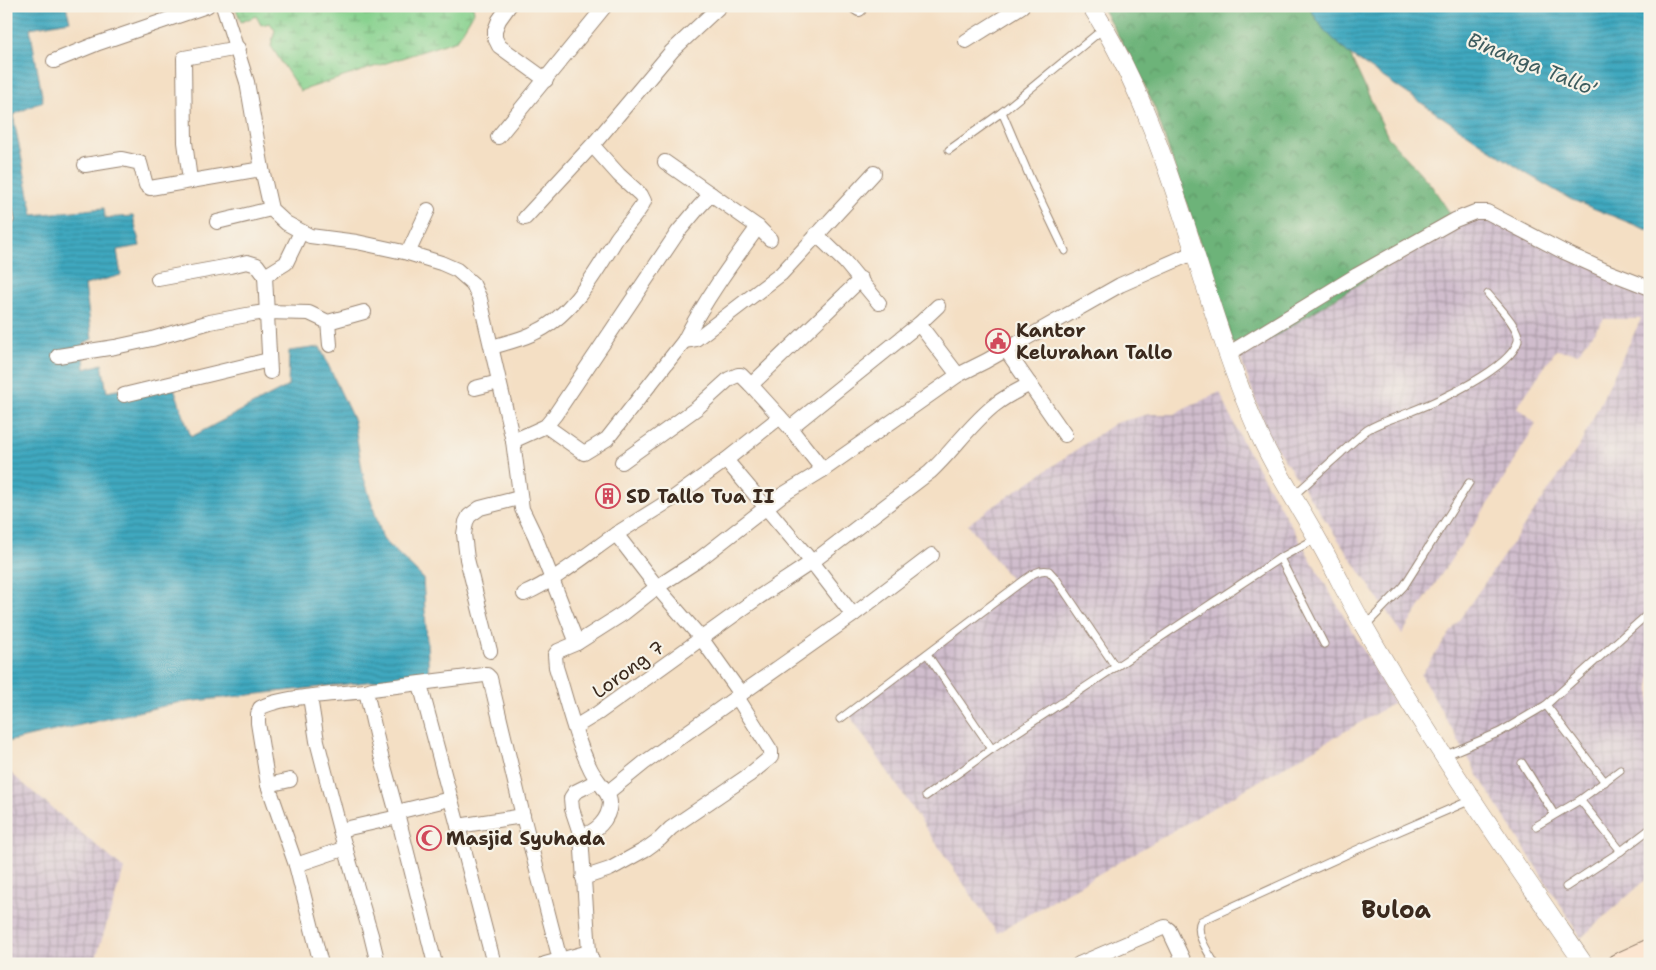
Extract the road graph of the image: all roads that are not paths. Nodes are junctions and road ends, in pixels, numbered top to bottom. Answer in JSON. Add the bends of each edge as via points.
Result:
{"nodes":[{"id":1,"x":207,"y":6,"type":"edge"},
{"id":2,"x":224,"y":6,"type":"edge"},
{"id":3,"x":509,"y":6,"type":"edge"},
{"id":4,"x":605,"y":6,"type":"edge"},
{"id":5,"x":720,"y":6,"type":"edge"},
{"id":6,"x":1022,"y":6,"type":"edge"},
{"id":7,"x":1091,"y":6,"type":"edge"},
{"id":8,"x":1105,"y":28,"type":"junction"},
{"id":9,"x":966,"y":41,"type":"dead end"},
{"id":10,"x":238,"y":48,"type":"junction"},
{"id":11,"x":54,"y":61,"type":"dead end"},
{"id":12,"x":546,"y":80,"type":"junction"},
{"id":13,"x":1002,"y":112,"type":"junction"},
{"id":14,"x":498,"y":137,"type":"dead end"},
{"id":15,"x":593,"y":146,"type":"junction"},
{"id":16,"x":949,"y":150,"type":"dead end"},
{"id":17,"x":665,"y":162,"type":"dead end"},
{"id":18,"x":85,"y":165,"type":"dead end"},
{"id":19,"x":262,"y":169,"type":"junction"},
{"id":20,"x":874,"y":173,"type":"dead end"},
{"id":21,"x":190,"y":180,"type":"junction"},
{"id":22,"x":711,"y":194,"type":"junction"},
{"id":23,"x":6,"y":200,"type":"edge"},
{"id":24,"x":271,"y":209,"type":"junction"},
{"id":25,"x":428,"y":210,"type":"dead end"},
{"id":26,"x":525,"y":218,"type":"dead end"},
{"id":27,"x":217,"y":222,"type":"dead end"},
{"id":28,"x":758,"y":227,"type":"junction"},
{"id":29,"x":6,"y":228,"type":"edge"},
{"id":30,"x":301,"y":232,"type":"junction"},
{"id":31,"x":816,"y":234,"type":"junction"},
{"id":32,"x":770,"y":238,"type":"dead end"},
{"id":33,"x":1065,"y":251,"type":"dead end"},
{"id":34,"x":1195,"y":252,"type":"junction"},
{"id":35,"x":408,"y":253,"type":"junction"},
{"id":36,"x":265,"y":276,"type":"junction"},
{"id":37,"x":158,"y":279,"type":"dead end"},
{"id":38,"x":860,"y":280,"type":"junction"},
{"id":39,"x":1650,"y":288,"type":"edge"},
{"id":40,"x":1488,"y":294,"type":"dead end"},
{"id":41,"x":880,"y":303,"type":"dead end"},
{"id":42,"x":938,"y":306,"type":"dead end"},
{"id":43,"x":266,"y":312,"type":"junction"},
{"id":44,"x":364,"y":312,"type":"dead end"},
{"id":45,"x":328,"y":322,"type":"junction"},
{"id":46,"x":919,"y":324,"type":"junction"},
{"id":47,"x":684,"y":341,"type":"junction"},
{"id":48,"x":330,"y":345,"type":"dead end"},
{"id":49,"x":492,"y":347,"type":"junction"},
{"id":50,"x":1006,"y":350,"type":"junction"},
{"id":51,"x":1228,"y":354,"type":"junction"},
{"id":52,"x":58,"y":356,"type":"dead end"},
{"id":53,"x":958,"y":375,"type":"junction"},
{"id":54,"x":499,"y":382,"type":"junction"},
{"id":55,"x":1030,"y":384,"type":"junction"},
{"id":56,"x":751,"y":385,"type":"junction"},
{"id":57,"x":475,"y":388,"type":"dead end"},
{"id":58,"x":124,"y":395,"type":"dead end"},
{"id":59,"x":780,"y":417,"type":"junction"},
{"id":60,"x":546,"y":426,"type":"junction"},
{"id":61,"x":790,"y":428,"type":"junction"},
{"id":62,"x":1064,"y":435,"type":"dead end"},
{"id":63,"x":513,"y":441,"type":"junction"},
{"id":64,"x":726,"y":460,"type":"junction"},
{"id":65,"x":622,"y":462,"type":"dead end"},
{"id":66,"x":823,"y":470,"type":"junction"},
{"id":67,"x":1469,"y":483,"type":"dead end"},
{"id":68,"x":1293,"y":497,"type":"junction"},
{"id":69,"x":520,"y":498,"type":"junction"},
{"id":70,"x":766,"y":508,"type":"junction"},
{"id":71,"x":616,"y":534,"type":"junction"},
{"id":72,"x":1317,"y":538,"type":"junction"},
{"id":73,"x":932,"y":556,"type":"dead end"},
{"id":74,"x":1280,"y":558,"type":"junction"},
{"id":75,"x":812,"y":562,"type":"junction"},
{"id":76,"x":552,"y":581,"type":"junction"},
{"id":77,"x":657,"y":587,"type":"junction"},
{"id":78,"x":524,"y":594,"type":"dead end"},
{"id":79,"x":1650,"y":612,"type":"edge"},
{"id":80,"x":853,"y":615,"type":"junction"},
{"id":81,"x":1364,"y":626,"type":"junction"},
{"id":82,"x":701,"y":638,"type":"junction"},
{"id":83,"x":577,"y":643,"type":"junction"},
{"id":84,"x":1324,"y":644,"type":"dead end"},
{"id":85,"x":490,"y":651,"type":"dead end"},
{"id":86,"x":927,"y":654,"type":"junction"},
{"id":87,"x":1116,"y":666,"type":"junction"},
{"id":88,"x":420,"y":684,"type":"junction"},
{"id":89,"x":366,"y":691,"type":"junction"},
{"id":90,"x":739,"y":696,"type":"junction"},
{"id":91,"x":310,"y":697,"type":"junction"},
{"id":92,"x":1546,"y":706,"type":"junction"},
{"id":93,"x":840,"y":719,"type":"dead end"},
{"id":94,"x":575,"y":727,"type":"junction"},
{"id":95,"x":992,"y":749,"type":"junction"},
{"id":96,"x":1444,"y":756,"type":"junction"},
{"id":97,"x":1522,"y":764,"type":"dead end"},
{"id":98,"x":1620,"y":770,"type":"dead end"},
{"id":99,"x":290,"y":780,"type":"dead end"},
{"id":100,"x":598,"y":781,"type":"junction"},
{"id":101,"x":1605,"y":782,"type":"junction"},
{"id":102,"x":268,"y":785,"type":"junction"},
{"id":103,"x":608,"y":793,"type":"junction"},
{"id":104,"x":926,"y":796,"type":"dead end"},
{"id":105,"x":450,"y":798,"type":"junction"},
{"id":106,"x":1472,"y":800,"type":"junction"},
{"id":107,"x":1580,"y":800,"type":"junction"},
{"id":108,"x":1554,"y":814,"type":"junction"},
{"id":109,"x":398,"y":815,"type":"junction"},
{"id":110,"x":523,"y":816,"type":"junction"},
{"id":111,"x":458,"y":826,"type":"junction"},
{"id":112,"x":1536,"y":826,"type":"dead end"},
{"id":113,"x":1650,"y":829,"type":"edge"},
{"id":114,"x":340,"y":830,"type":"junction"},
{"id":115,"x":581,"y":842,"type":"junction"},
{"id":116,"x":346,"y":848,"type":"junction"},
{"id":117,"x":1621,"y":851,"type":"junction"},
{"id":118,"x":296,"y":865,"type":"junction"},
{"id":119,"x":583,"y":878,"type":"junction"},
{"id":120,"x":1566,"y":887,"type":"dead end"},
{"id":121,"x":1650,"y":949,"type":"edge"},
{"id":122,"x":591,"y":958,"type":"edge"},
{"id":123,"x":560,"y":960,"type":"junction"},
{"id":124,"x":321,"y":964,"type":"edge"},
{"id":125,"x":378,"y":964,"type":"edge"},
{"id":126,"x":435,"y":964,"type":"edge"},
{"id":127,"x":494,"y":964,"type":"edge"},
{"id":128,"x":545,"y":964,"type":"edge"},
{"id":129,"x":1079,"y":964,"type":"edge"},
{"id":130,"x":1184,"y":964,"type":"edge"},
{"id":131,"x":1215,"y":964,"type":"edge"},
{"id":132,"x":1584,"y":964,"type":"edge"},
{"id":133,"x":1617,"y":964,"type":"edge"}],
"edges":[{"from":1,"to":11,"type":"street"},
{"from":2,"to":10,"type":"street"},
{"from":3,"to":12,"type":"street","via":[[499,20],[495,38],[499,46]]},
{"from":4,"to":12,"type":"street"},
{"from":5,"to":15,"type":"street","via":[[672,51]]},
{"from":6,"to":9,"type":"street"},
{"from":7,"to":8,"type":"street"},
{"from":8,"to":13,"type":"lane"},
{"from":8,"to":34,"type":"street","via":[[1146,112]]},
{"from":10,"to":19,"type":"street"},
{"from":10,"to":21,"type":"street","via":[[184,58],[185,142]]},
{"from":12,"to":14,"type":"street"},
{"from":13,"to":16,"type":"lane"},
{"from":13,"to":33,"type":"lane"},
{"from":15,"to":26,"type":"street"},
{"from":15,"to":49,"type":"street","via":[[641,195],[643,205],[578,298],[544,328]]},
{"from":17,"to":22,"type":"street"},
{"from":18,"to":21,"type":"street","via":[[122,160],[140,164],[146,185],[150,188]]},
{"from":19,"to":21,"type":"street"},
{"from":19,"to":24,"type":"street"},
{"from":20,"to":31,"type":"street"},
{"from":22,"to":28,"type":"street"},
{"from":22,"to":60,"type":"street","via":[[678,232],[573,392]]},
{"from":23,"to":29,"type":"lane","via":[[10,220]]},
{"from":24,"to":27,"type":"street"},
{"from":24,"to":30,"type":"street","via":[[286,224]]},
{"from":25,"to":35,"type":"street"},
{"from":28,"to":32,"type":"street"},
{"from":28,"to":47,"type":"street"},
{"from":30,"to":35,"type":"street"},
{"from":30,"to":36,"type":"street","via":[[286,263]]},
{"from":31,"to":38,"type":"street"},
{"from":31,"to":47,"type":"street","via":[[774,280],[696,339]]},
{"from":34,"to":50,"type":"street","via":[[1120,285]]},
{"from":34,"to":51,"type":"street"},
{"from":35,"to":49,"type":"street","via":[[441,263],[468,278],[480,299]]},
{"from":36,"to":37,"type":"street","via":[[257,265],[247,262]]},
{"from":36,"to":43,"type":"street"},
{"from":38,"to":41,"type":"street"},
{"from":38,"to":56,"type":"street"},
{"from":39,"to":51,"type":"street","via":[[1562,251],[1487,212],[1478,212],[1455,220],[1357,275]]},
{"from":40,"to":68,"type":"lane","via":[[1517,333],[1515,348],[1482,377],[1365,432]]},
{"from":42,"to":46,"type":"street"},
{"from":43,"to":45,"type":"street","via":[[309,313]]},
{"from":43,"to":52,"type":"street","via":[[210,322],[124,345]]},
{"from":43,"to":58,"type":"street","via":[[270,366]]},
{"from":44,"to":45,"type":"street"},
{"from":45,"to":48,"type":"street"},
{"from":46,"to":53,"type":"street"},
{"from":46,"to":61,"type":"street"},
{"from":47,"to":60,"type":"street","via":[[604,442],[584,452]]},
{"from":49,"to":54,"type":"street"},
{"from":50,"to":53,"type":"street"},
{"from":50,"to":55,"type":"street"},
{"from":51,"to":68,"type":"street","via":[[1260,437]]},
{"from":53,"to":66,"type":"street"},
{"from":54,"to":57,"type":"street"},
{"from":54,"to":63,"type":"street"},
{"from":55,"to":62,"type":"street"},
{"from":55,"to":75,"type":"street","name":"Lorong 7","via":[[996,404],[930,472]]},
{"from":56,"to":59,"type":"street"},
{"from":56,"to":65,"type":"street","via":[[741,375],[733,377]]},
{"from":59,"to":61,"type":"street"},
{"from":59,"to":64,"type":"street"},
{"from":60,"to":63,"type":"street"},
{"from":61,"to":66,"type":"street"},
{"from":63,"to":69,"type":"street"},
{"from":64,"to":70,"type":"street"},
{"from":64,"to":71,"type":"street"},
{"from":66,"to":70,"type":"street"},
{"from":67,"to":81,"type":"lane","via":[[1404,586]]},
{"from":68,"to":72,"type":"street"},
{"from":69,"to":76,"type":"street"},
{"from":69,"to":85,"type":"street","via":[[480,508],[466,522],[467,559]]},
{"from":70,"to":75,"type":"street"},
{"from":70,"to":77,"type":"street","via":[[700,559]]},
{"from":71,"to":76,"type":"street"},
{"from":71,"to":77,"type":"street"},
{"from":72,"to":74,"type":"lane"},
{"from":72,"to":81,"type":"street"},
{"from":73,"to":80,"type":"street"},
{"from":74,"to":84,"type":"lane"},
{"from":74,"to":87,"type":"lane"},
{"from":75,"to":80,"type":"street"},
{"from":75,"to":82,"type":"street","name":"Lorong 7"},
{"from":76,"to":78,"type":"street"},
{"from":76,"to":83,"type":"street"},
{"from":77,"to":82,"type":"street"},
{"from":77,"to":83,"type":"street"},
{"from":79,"to":92,"type":"lane"},
{"from":80,"to":90,"type":"street"},
{"from":81,"to":96,"type":"street"},
{"from":82,"to":90,"type":"street"},
{"from":82,"to":94,"type":"street","name":"Lorong 7","via":[[635,688]]},
{"from":83,"to":94,"type":"street","via":[[555,655]]},
{"from":86,"to":87,"type":"lane","via":[[1037,572],[1046,570],[1057,580]]},
{"from":86,"to":93,"type":"lane"},
{"from":86,"to":95,"type":"lane"},
{"from":87,"to":95,"type":"lane"},
{"from":88,"to":89,"type":"street"},
{"from":88,"to":105,"type":"street"},
{"from":88,"to":110,"type":"street","via":[[489,676]]},
{"from":89,"to":91,"type":"street"},
{"from":89,"to":109,"type":"street"},
{"from":90,"to":103,"type":"street","via":[[644,763]]},
{"from":90,"to":119,"type":"street","via":[[771,751],[771,757],[646,849],[610,869]]},
{"from":91,"to":102,"type":"street","via":[[266,705],[259,710],[258,723]]},
{"from":91,"to":114,"type":"street","via":[[317,741]]},
{"from":92,"to":96,"type":"lane","via":[[1500,732]]},
{"from":92,"to":101,"type":"lane"},
{"from":94,"to":100,"type":"street"},
{"from":95,"to":104,"type":"lane"},
{"from":96,"to":106,"type":"street"},
{"from":97,"to":108,"type":"lane"},
{"from":98,"to":101,"type":"lane"},
{"from":99,"to":102,"type":"street"},
{"from":100,"to":103,"type":"street"},
{"from":100,"to":115,"type":"street","via":[[575,792],[571,798]]},
{"from":101,"to":107,"type":"lane"},
{"from":102,"to":118,"type":"street"},
{"from":103,"to":115,"type":"street","via":[[607,816]]},
{"from":105,"to":109,"type":"street"},
{"from":105,"to":111,"type":"street"},
{"from":106,"to":131,"type":"lane","via":[[1200,922],[1200,933]]},
{"from":106,"to":132,"type":"street"},
{"from":107,"to":108,"type":"lane"},
{"from":107,"to":117,"type":"lane"},
{"from":108,"to":112,"type":"lane"},
{"from":109,"to":114,"type":"street"},
{"from":109,"to":126,"type":"street"},
{"from":110,"to":111,"type":"street"},
{"from":110,"to":123,"type":"street"},
{"from":111,"to":127,"type":"street"},
{"from":113,"to":117,"type":"lane"},
{"from":114,"to":116,"type":"street"},
{"from":115,"to":119,"type":"street"},
{"from":116,"to":118,"type":"street"},
{"from":116,"to":125,"type":"street"},
{"from":117,"to":120,"type":"lane"},
{"from":118,"to":124,"type":"street"},
{"from":119,"to":122,"type":"street"},
{"from":121,"to":133,"type":"main road"},
{"from":122,"to":123,"type":"street"},
{"from":123,"to":128,"type":"street"},
{"from":129,"to":130,"type":"street","via":[[1165,927]]}]}
